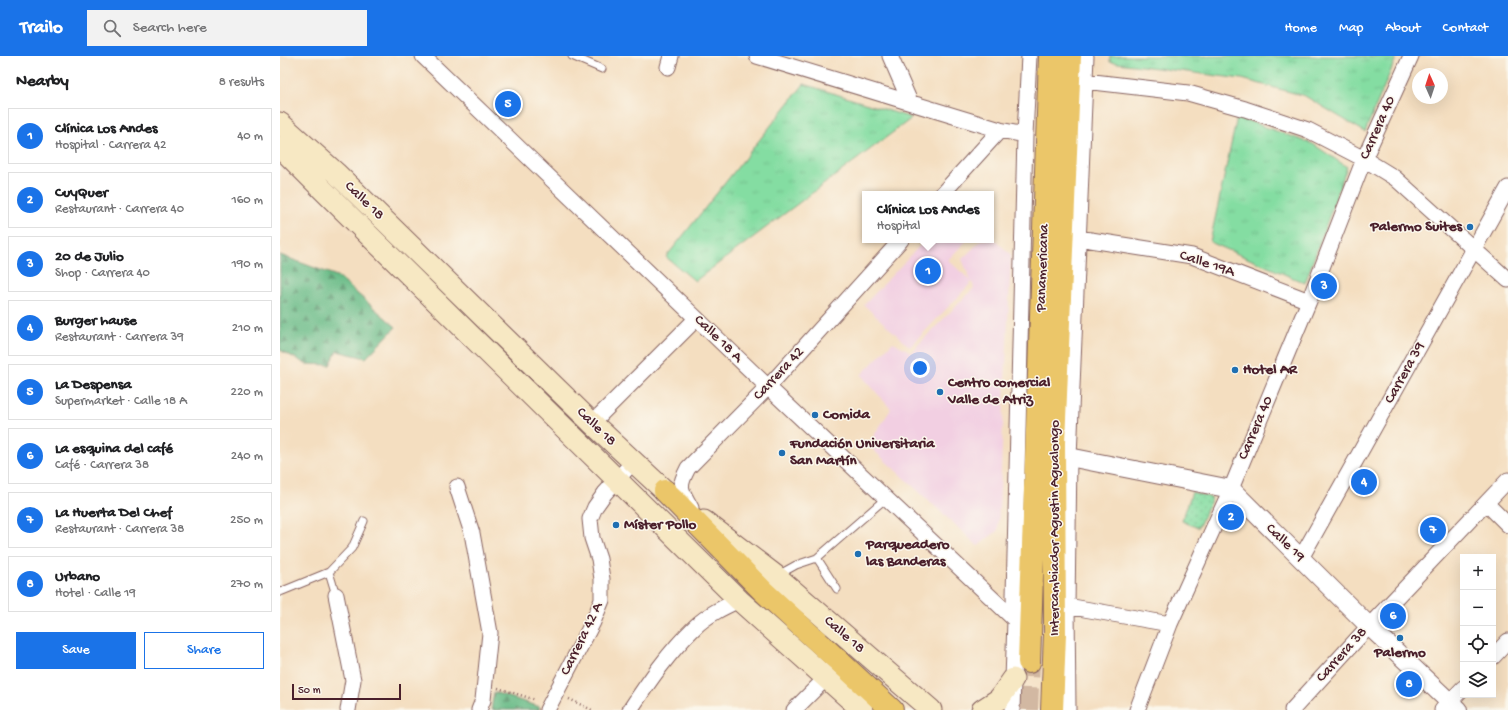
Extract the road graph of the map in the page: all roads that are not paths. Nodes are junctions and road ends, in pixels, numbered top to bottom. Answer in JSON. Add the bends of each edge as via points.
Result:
{"nodes":[{"id":1,"x":424,"y":56,"type":"edge"},
{"id":2,"x":572,"y":56,"type":"edge"},
{"id":3,"x":757,"y":56,"type":"edge"},
{"id":4,"x":890,"y":56,"type":"edge"},
{"id":5,"x":1029,"y":56,"type":"edge"},
{"id":6,"x":1050,"y":56,"type":"edge"},
{"id":7,"x":1070,"y":56,"type":"edge"},
{"id":8,"x":1086,"y":56,"type":"edge"},
{"id":9,"x":1411,"y":56,"type":"edge"},
{"id":10,"x":602,"y":69,"type":"dead end"},
{"id":11,"x":1085,"y":81,"type":"junction"},
{"id":12,"x":910,"y":102,"type":"junction"},
{"id":13,"x":280,"y":123,"type":"edge"},
{"id":14,"x":1000,"y":130,"type":"junction"},
{"id":15,"x":1025,"y":135,"type":"junction"},
{"id":16,"x":280,"y":147,"type":"edge"},
{"id":17,"x":1364,"y":158,"type":"junction"},
{"id":18,"x":1508,"y":188,"type":"edge"},
{"id":19,"x":945,"y":191,"type":"edge"},
{"id":20,"x":1078,"y":238,"type":"junction"},
{"id":21,"x":898,"y":243,"type":"edge"},
{"id":22,"x":1474,"y":249,"type":"junction"},
{"id":23,"x":1508,"y":280,"type":"edge"},
{"id":24,"x":1309,"y":301,"type":"junction"},
{"id":25,"x":696,"y":319,"type":"junction"},
{"id":26,"x":768,"y":387,"type":"junction"},
{"id":27,"x":592,"y":423,"type":"junction"},
{"id":28,"x":1069,"y":457,"type":"junction"},
{"id":29,"x":633,"y":462,"type":"junction"},
{"id":30,"x":617,"y":479,"type":"junction"},
{"id":31,"x":1036,"y":480,"type":"joint"},
{"id":32,"x":1508,"y":480,"type":"edge"},
{"id":33,"x":457,"y":487,"type":"dead end"},
{"id":34,"x":1230,"y":489,"type":"junction"},
{"id":35,"x":665,"y":491,"type":"junction"},
{"id":36,"x":886,"y":498,"type":"junction"},
{"id":37,"x":1486,"y":503,"type":"junction"},
{"id":38,"x":693,"y":512,"type":"junction"},
{"id":39,"x":364,"y":521,"type":"dead end"},
{"id":40,"x":1508,"y":525,"type":"edge"},
{"id":41,"x":817,"y":558,"type":"junction"},
{"id":42,"x":1301,"y":558,"type":"junction"},
{"id":43,"x":329,"y":572,"type":"junction"},
{"id":44,"x":776,"y":576,"type":"junction"},
{"id":45,"x":836,"y":589,"type":"dead end"},
{"id":46,"x":280,"y":592,"type":"edge"},
{"id":47,"x":336,"y":595,"type":"joint"},
{"id":48,"x":739,"y":600,"type":"junction"},
{"id":49,"x":1066,"y":606,"type":"junction"},
{"id":50,"x":1015,"y":620,"type":"junction"},
{"id":51,"x":1170,"y":624,"type":"junction"},
{"id":52,"x":1369,"y":626,"type":"junction"},
{"id":53,"x":1508,"y":641,"type":"edge"},
{"id":54,"x":1496,"y":654,"type":"edge"},
{"id":55,"x":1029,"y":662,"type":"tunnel mouth"},
{"id":56,"x":826,"y":678,"type":"junction"},
{"id":57,"x":1013,"y":679,"type":"junction"},
{"id":58,"x":1460,"y":692,"type":"edge"},
{"id":59,"x":551,"y":702,"type":"edge"},
{"id":60,"x":1450,"y":707,"type":"edge"},
{"id":61,"x":348,"y":710,"type":"edge"},
{"id":62,"x":479,"y":710,"type":"edge"},
{"id":63,"x":630,"y":710,"type":"edge"},
{"id":64,"x":794,"y":710,"type":"edge"},
{"id":65,"x":862,"y":710,"type":"edge"},
{"id":66,"x":892,"y":710,"type":"edge"},
{"id":67,"x":931,"y":710,"type":"edge"},
{"id":68,"x":982,"y":710,"type":"edge"},
{"id":69,"x":1012,"y":710,"type":"edge"},
{"id":70,"x":1052,"y":710,"type":"edge"},
{"id":71,"x":1068,"y":710,"type":"edge"},
{"id":72,"x":1137,"y":710,"type":"edge"},
{"id":73,"x":1292,"y":710,"type":"edge"}],
"edges":[{"from":1,"to":25,"type":"street","name":"Calle 18 A"},
{"from":2,"to":10,"type":"lane"},
{"from":3,"to":12,"type":"street"},
{"from":4,"to":12,"type":"street"},
{"from":5,"to":15,"type":"street"},
{"from":6,"to":31,"type":"main road","name":"Panamericana"},
{"from":7,"to":70,"type":"main road","name":"Intercambiador Agustin Agualongo","via":[[1054,443],[1055,634]]},
{"from":8,"to":11,"type":"street"},
{"from":9,"to":17,"type":"street","name":"Carrera 40"},
{"from":11,"to":17,"type":"street","via":[[1188,93],[1308,130]]},
{"from":11,"to":20,"type":"street"},
{"from":12,"to":14,"type":"street"},
{"from":13,"to":27,"type":"main road","name":"Calle 18","via":[[336,173]]},
{"from":14,"to":15,"type":"street"},
{"from":14,"to":19,"type":"street"},
{"from":15,"to":50,"type":"street"},
{"from":16,"to":30,"type":"main road","name":"Calle 18"},
{"from":17,"to":22,"type":"street","via":[[1395,178]]},
{"from":17,"to":24,"type":"street","name":"Carrera 40"},
{"from":18,"to":22,"type":"street","name":"Carrera 39"},
{"from":20,"to":24,"type":"street","name":"Calle 19A","via":[[1192,256]]},
{"from":20,"to":28,"type":"street"},
{"from":21,"to":26,"type":"street","name":"Carrera 42"},
{"from":22,"to":23,"type":"street"},
{"from":22,"to":42,"type":"street","name":"Carrera 39"},
{"from":24,"to":34,"type":"street","name":"Carrera 40"},
{"from":25,"to":26,"type":"street","name":"Calle 18 A"},
{"from":25,"to":27,"type":"street"},
{"from":26,"to":36,"type":"street","name":"Calle 18 A"},
{"from":26,"to":38,"type":"street","name":"Carrera 42","via":[[688,468],[681,482],[682,491]]},
{"from":27,"to":29,"type":"main road","name":"Calle 18"},
{"from":28,"to":34,"type":"street"},
{"from":28,"to":49,"type":"street"},
{"from":29,"to":30,"type":"street","name":"Carrera 42 A"},
{"from":29,"to":35,"type":"main road","name":"Calle 18"},
{"from":30,"to":48,"type":"main road","name":"Calle 18"},
{"from":30,"to":59,"type":"street","name":"Carrera 42 A","via":[[595,507],[590,519],[602,579],[602,600]]},
{"from":31,"to":55,"type":"main road","name":"Intercambiador Agustin Agualongo"},
{"from":32,"to":37,"type":"street","name":"Carrera 38"},
{"from":33,"to":62,"type":"street","via":[[472,533],[490,633],[483,700]]},
{"from":34,"to":42,"type":"street","name":"Calle 19"},
{"from":34,"to":51,"type":"street","name":"Carrera 40"},
{"from":35,"to":38,"type":"main road","name":"Calle 18"},
{"from":35,"to":66,"type":"main road","via":[[763,591]]},
{"from":36,"to":41,"type":"lane"},
{"from":36,"to":50,"type":"street","name":"Calle 18 A"},
{"from":37,"to":40,"type":"street"},
{"from":37,"to":52,"type":"street","name":"Carrera 38"},
{"from":38,"to":44,"type":"main road","name":"Calle 18"},
{"from":39,"to":43,"type":"lane","via":[[352,548]]},
{"from":41,"to":44,"type":"lane","via":[[796,565]]},
{"from":41,"to":45,"type":"lane"},
{"from":42,"to":52,"type":"street","name":"Calle 19"},
{"from":43,"to":46,"type":"lane"},
{"from":43,"to":47,"type":"lane"},
{"from":44,"to":67,"type":"main road","name":"Calle 18"},
{"from":47,"to":61,"type":"street","via":[[353,680]]},
{"from":48,"to":56,"type":"main road","name":"Calle 18"},
{"from":48,"to":63,"type":"street","via":[[695,627],[669,655]]},
{"from":49,"to":51,"type":"street"},
{"from":49,"to":71,"type":"street"},
{"from":50,"to":57,"type":"street"},
{"from":51,"to":72,"type":"street","name":"Carrera 40"},
{"from":52,"to":60,"type":"street","name":"Calle 19"},
{"from":52,"to":73,"type":"street","name":"Carrera 38"},
{"from":53,"to":54,"type":"street"},
{"from":56,"to":64,"type":"street"},
{"from":56,"to":65,"type":"main road","name":"Calle 18"},
{"from":57,"to":68,"type":"main road","via":[[999,699]]},
{"from":57,"to":69,"type":"street"},
{"from":58,"to":60,"type":"street"}]}
